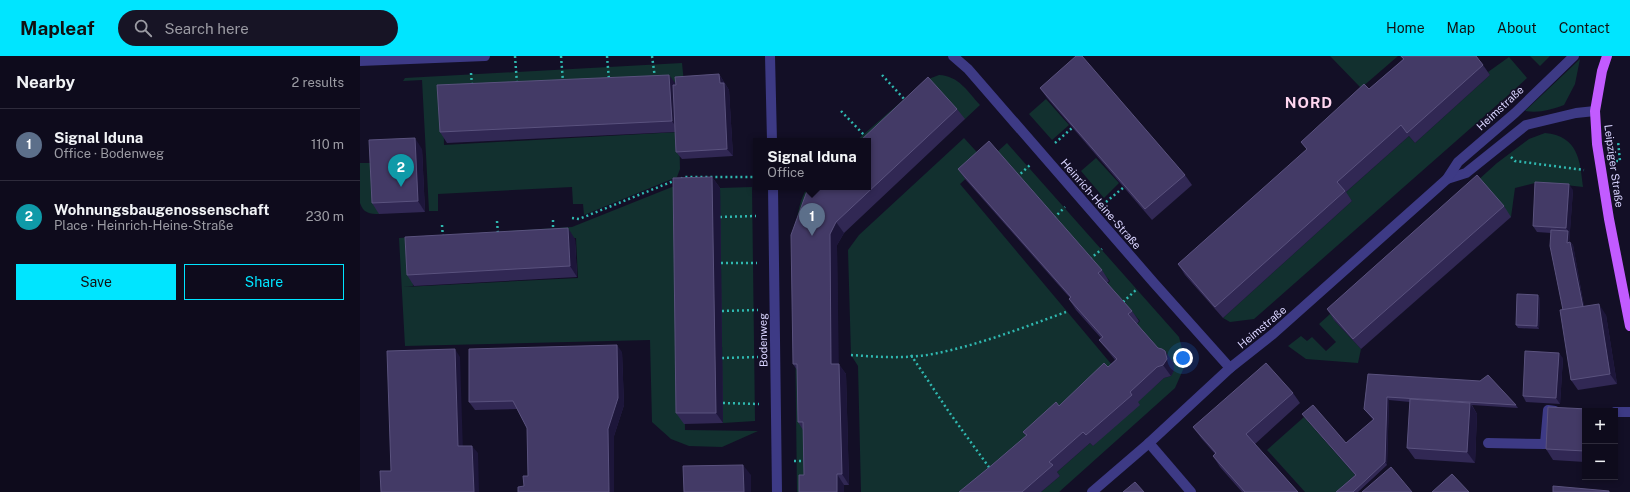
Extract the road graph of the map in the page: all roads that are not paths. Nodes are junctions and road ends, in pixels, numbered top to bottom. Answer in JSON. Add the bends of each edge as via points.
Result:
{"nodes":[{"id":1,"x":485,"y":56,"type":"edge"},
{"id":2,"x":770,"y":56,"type":"edge"},
{"id":3,"x":953,"y":56,"type":"edge"},
{"id":4,"x":1574,"y":56,"type":"edge"},
{"id":5,"x":1607,"y":56,"type":"edge"},
{"id":6,"x":360,"y":62,"type":"edge"},
{"id":7,"x":1595,"y":111,"type":"junction"},
{"id":8,"x":772,"y":138,"type":"edge"},
{"id":9,"x":1447,"y":179,"type":"junction"},
{"id":10,"x":773,"y":190,"type":"edge"},
{"id":11,"x":1630,"y":326,"type":"edge"},
{"id":12,"x":1230,"y":368,"type":"junction"},
{"id":13,"x":1563,"y":411,"type":"edge"},
{"id":14,"x":1618,"y":412,"type":"edge"},
{"id":15,"x":1630,"y":412,"type":"edge"},
{"id":16,"x":1149,"y":443,"type":"junction"},
{"id":17,"x":1488,"y":443,"type":"dead end"},
{"id":18,"x":777,"y":492,"type":"edge"},
{"id":19,"x":1092,"y":492,"type":"edge"},
{"id":20,"x":1191,"y":492,"type":"edge"}],
"edges":[{"from":1,"to":6,"type":"street"},
{"from":2,"to":8,"type":"street"},
{"from":3,"to":12,"type":"street","name":"Heinrich-Heine-Straße","via":[[968,69]]},
{"from":4,"to":9,"type":"street","name":"Heimstraße","via":[[1458,162]]},
{"from":5,"to":7,"type":"main road","name":"Leipziger Straße"},
{"from":7,"to":9,"type":"street","name":"Heimstraße","via":[[1526,125],[1466,173]]},
{"from":7,"to":11,"type":"main road","name":"Leipziger Straße","via":[[1597,144],[1609,219]]},
{"from":9,"to":12,"type":"street","name":"Heimstraße"},
{"from":10,"to":18,"type":"street","name":"Bodenweg"},
{"from":12,"to":16,"type":"street","name":"Heimstraße"},
{"from":13,"to":17,"type":"street","via":[[1548,410],[1545,444]]},
{"from":14,"to":15,"type":"street"},
{"from":16,"to":19,"type":"street","name":"Heimstraße"},
{"from":16,"to":20,"type":"street"}]}
